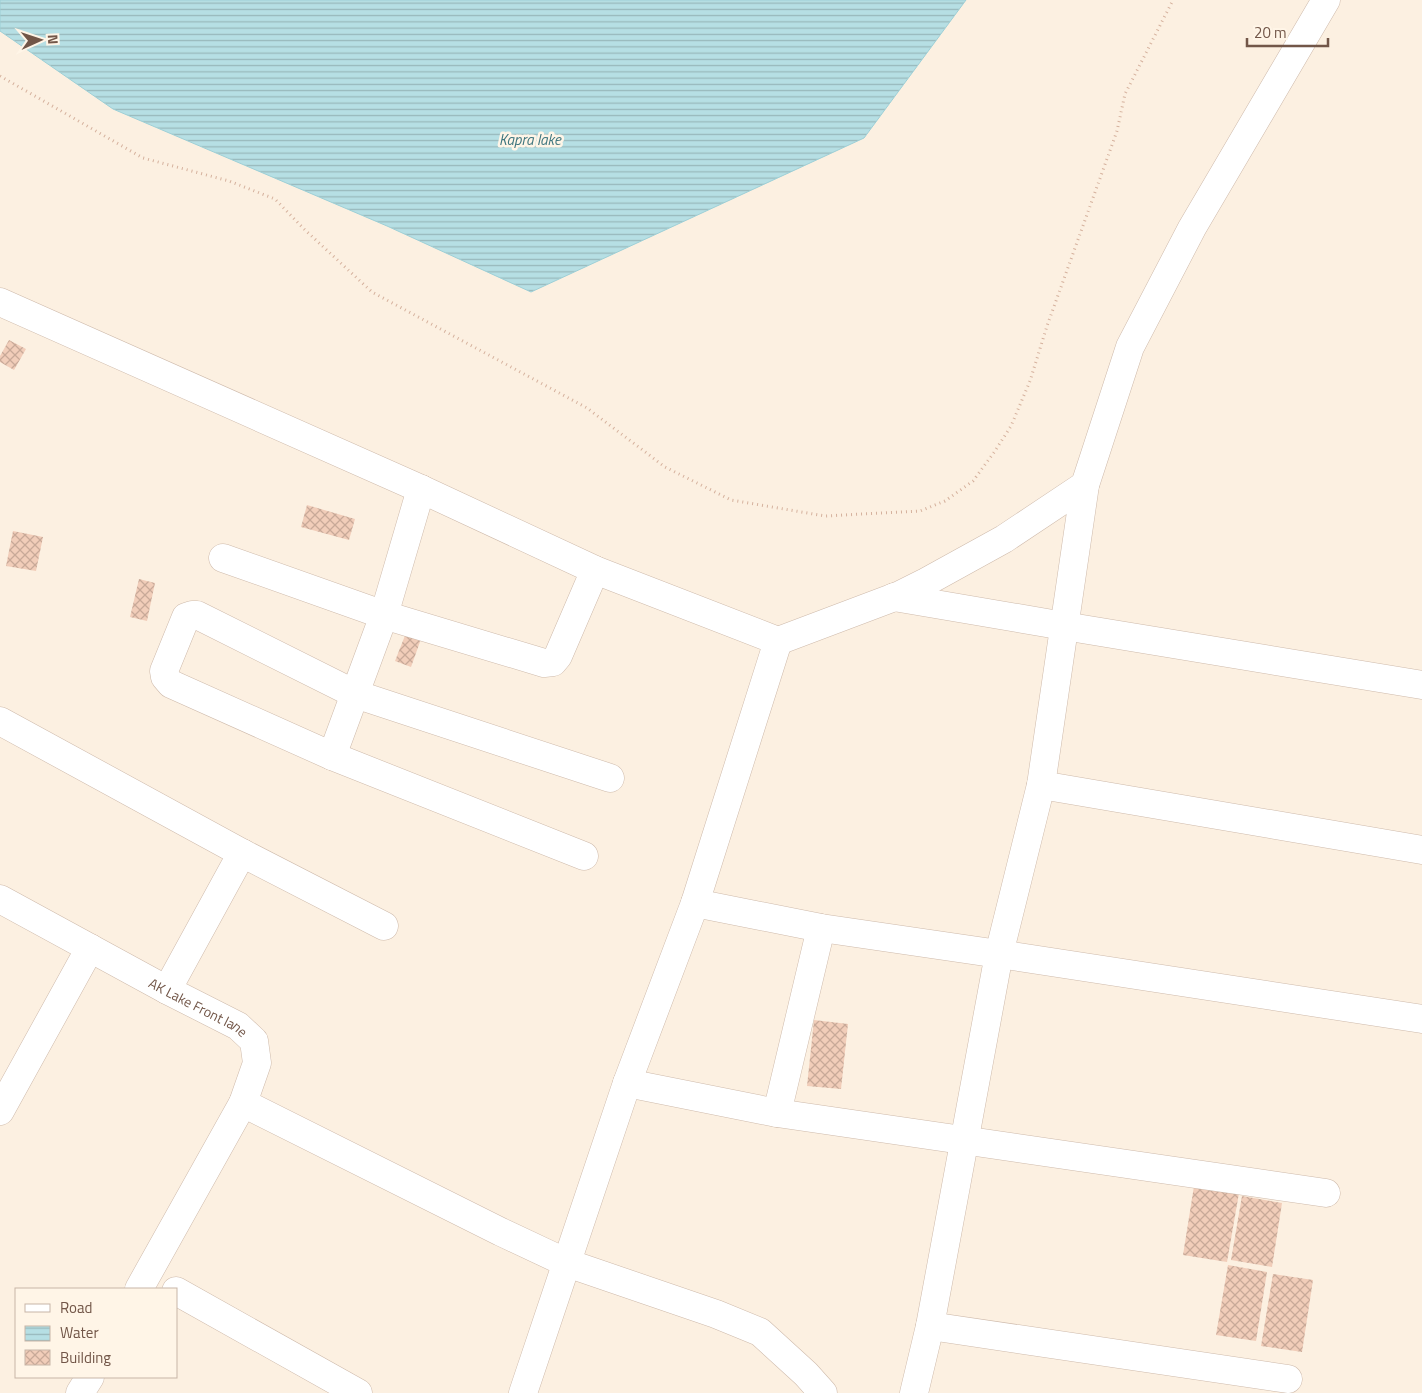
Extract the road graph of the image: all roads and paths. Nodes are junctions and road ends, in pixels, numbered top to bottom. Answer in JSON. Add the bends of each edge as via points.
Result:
{"nodes":[{"id":1,"x":1173,"y":0,"type":"edge"},
{"id":2,"x":1326,"y":0,"type":"edge"},
{"id":3,"x":0,"y":76,"type":"edge"},
{"id":4,"x":0,"y":302,"type":"edge"},
{"id":5,"x":1085,"y":485,"type":"junction"},
{"id":6,"x":420,"y":489,"type":"junction"},
{"id":7,"x":223,"y":558,"type":"dead end"},
{"id":8,"x":595,"y":570,"type":"junction"},
{"id":9,"x":894,"y":597,"type":"junction"},
{"id":10,"x":384,"y":615,"type":"junction"},
{"id":11,"x":1064,"y":626,"type":"junction"},
{"id":12,"x":778,"y":641,"type":"junction"},
{"id":13,"x":1422,"y":685,"type":"edge"},
{"id":14,"x":355,"y":694,"type":"junction"},
{"id":15,"x":0,"y":721,"type":"edge"},
{"id":16,"x":332,"y":756,"type":"junction"},
{"id":17,"x":610,"y":778,"type":"dead end"},
{"id":18,"x":1041,"y":785,"type":"junction"},
{"id":19,"x":1422,"y":850,"type":"edge"},
{"id":20,"x":242,"y":853,"type":"junction"},
{"id":21,"x":584,"y":856,"type":"dead end"},
{"id":22,"x":0,"y":899,"type":"edge"},
{"id":23,"x":695,"y":903,"type":"junction"},
{"id":24,"x":384,"y":926,"type":"dead end"},
{"id":25,"x":821,"y":928,"type":"junction"},
{"id":26,"x":90,"y":948,"type":"junction"},
{"id":27,"x":999,"y":954,"type":"junction"},
{"id":28,"x":167,"y":990,"type":"junction"},
{"id":29,"x":1422,"y":1019,"type":"edge"},
{"id":30,"x":7,"y":1083,"type":"edge"},
{"id":31,"x":627,"y":1083,"type":"junction"},
{"id":32,"x":243,"y":1103,"type":"junction"},
{"id":33,"x":0,"y":1110,"type":"edge"},
{"id":34,"x":776,"y":1113,"type":"junction"},
{"id":35,"x":965,"y":1140,"type":"junction"},
{"id":36,"x":1326,"y":1193,"type":"dead end"},
{"id":37,"x":567,"y":1263,"type":"junction"},
{"id":38,"x":143,"y":1282,"type":"edge"},
{"id":39,"x":167,"y":1288,"type":"edge"},
{"id":40,"x":178,"y":1292,"type":"edge"},
{"id":41,"x":930,"y":1326,"type":"junction"},
{"id":42,"x":89,"y":1378,"type":"edge"},
{"id":43,"x":1288,"y":1379,"type":"dead end"},
{"id":44,"x":323,"y":1385,"type":"edge"},
{"id":45,"x":80,"y":1393,"type":"edge"},
{"id":46,"x":358,"y":1393,"type":"edge"},
{"id":47,"x":523,"y":1393,"type":"edge"},
{"id":48,"x":824,"y":1393,"type":"edge"},
{"id":49,"x":914,"y":1393,"type":"edge"}],
"edges":[{"from":1,"to":3,"type":"path","via":[[1125,94],[1117,131],[1030,381],[1011,426],[973,481],[945,501],[920,511],[825,516],[731,500],[665,467],[587,408],[372,292],[275,200],[229,181],[143,158]]},
{"from":2,"to":5,"type":"street","via":[[1192,228],[1130,347]]},
{"from":4,"to":6,"type":"street"},
{"from":5,"to":9,"type":"street","via":[[1004,539]]},
{"from":5,"to":11,"type":"street"},
{"from":6,"to":8,"type":"street"},
{"from":6,"to":10,"type":"street"},
{"from":7,"to":10,"type":"street"},
{"from":8,"to":10,"type":"street","via":[[554,662],[544,663]]},
{"from":8,"to":12,"type":"street"},
{"from":9,"to":11,"type":"street"},
{"from":9,"to":12,"type":"street"},
{"from":10,"to":14,"type":"street"},
{"from":11,"to":13,"type":"street"},
{"from":11,"to":18,"type":"street"},
{"from":12,"to":23,"type":"street"},
{"from":14,"to":16,"type":"street"},
{"from":14,"to":16,"type":"street","via":[[197,615],[186,617],[164,671],[165,678],[172,684]]},
{"from":14,"to":17,"type":"street"},
{"from":15,"to":20,"type":"street"},
{"from":16,"to":21,"type":"street"},
{"from":18,"to":19,"type":"street"},
{"from":18,"to":27,"type":"street"},
{"from":20,"to":24,"type":"street"},
{"from":20,"to":28,"type":"street"},
{"from":22,"to":26,"type":"street","name":"AK Lake Front lane"},
{"from":23,"to":25,"type":"street"},
{"from":23,"to":31,"type":"street"},
{"from":25,"to":27,"type":"street"},
{"from":25,"to":34,"type":"street"},
{"from":26,"to":28,"type":"street","name":"AK Lake Front lane"},
{"from":26,"to":30,"type":"street"},
{"from":27,"to":29,"type":"street"},
{"from":27,"to":35,"type":"street"},
{"from":28,"to":32,"type":"street","name":"AK Lake Front lane","via":[[238,1026],[254,1041],[258,1063]]},
{"from":30,"to":33,"type":"street"},
{"from":31,"to":34,"type":"street"},
{"from":31,"to":37,"type":"street"},
{"from":32,"to":37,"type":"street"},
{"from":32,"to":38,"type":"street","name":"AK Lake Front lane"},
{"from":34,"to":35,"type":"street"},
{"from":35,"to":36,"type":"street"},
{"from":35,"to":41,"type":"street"},
{"from":37,"to":47,"type":"street"},
{"from":37,"to":48,"type":"street","via":[[760,1332]]},
{"from":38,"to":39,"type":"street"},
{"from":40,"to":44,"type":"street"},
{"from":41,"to":43,"type":"street"},
{"from":41,"to":49,"type":"street"},
{"from":42,"to":45,"type":"street"},
{"from":44,"to":46,"type":"street"}]}
